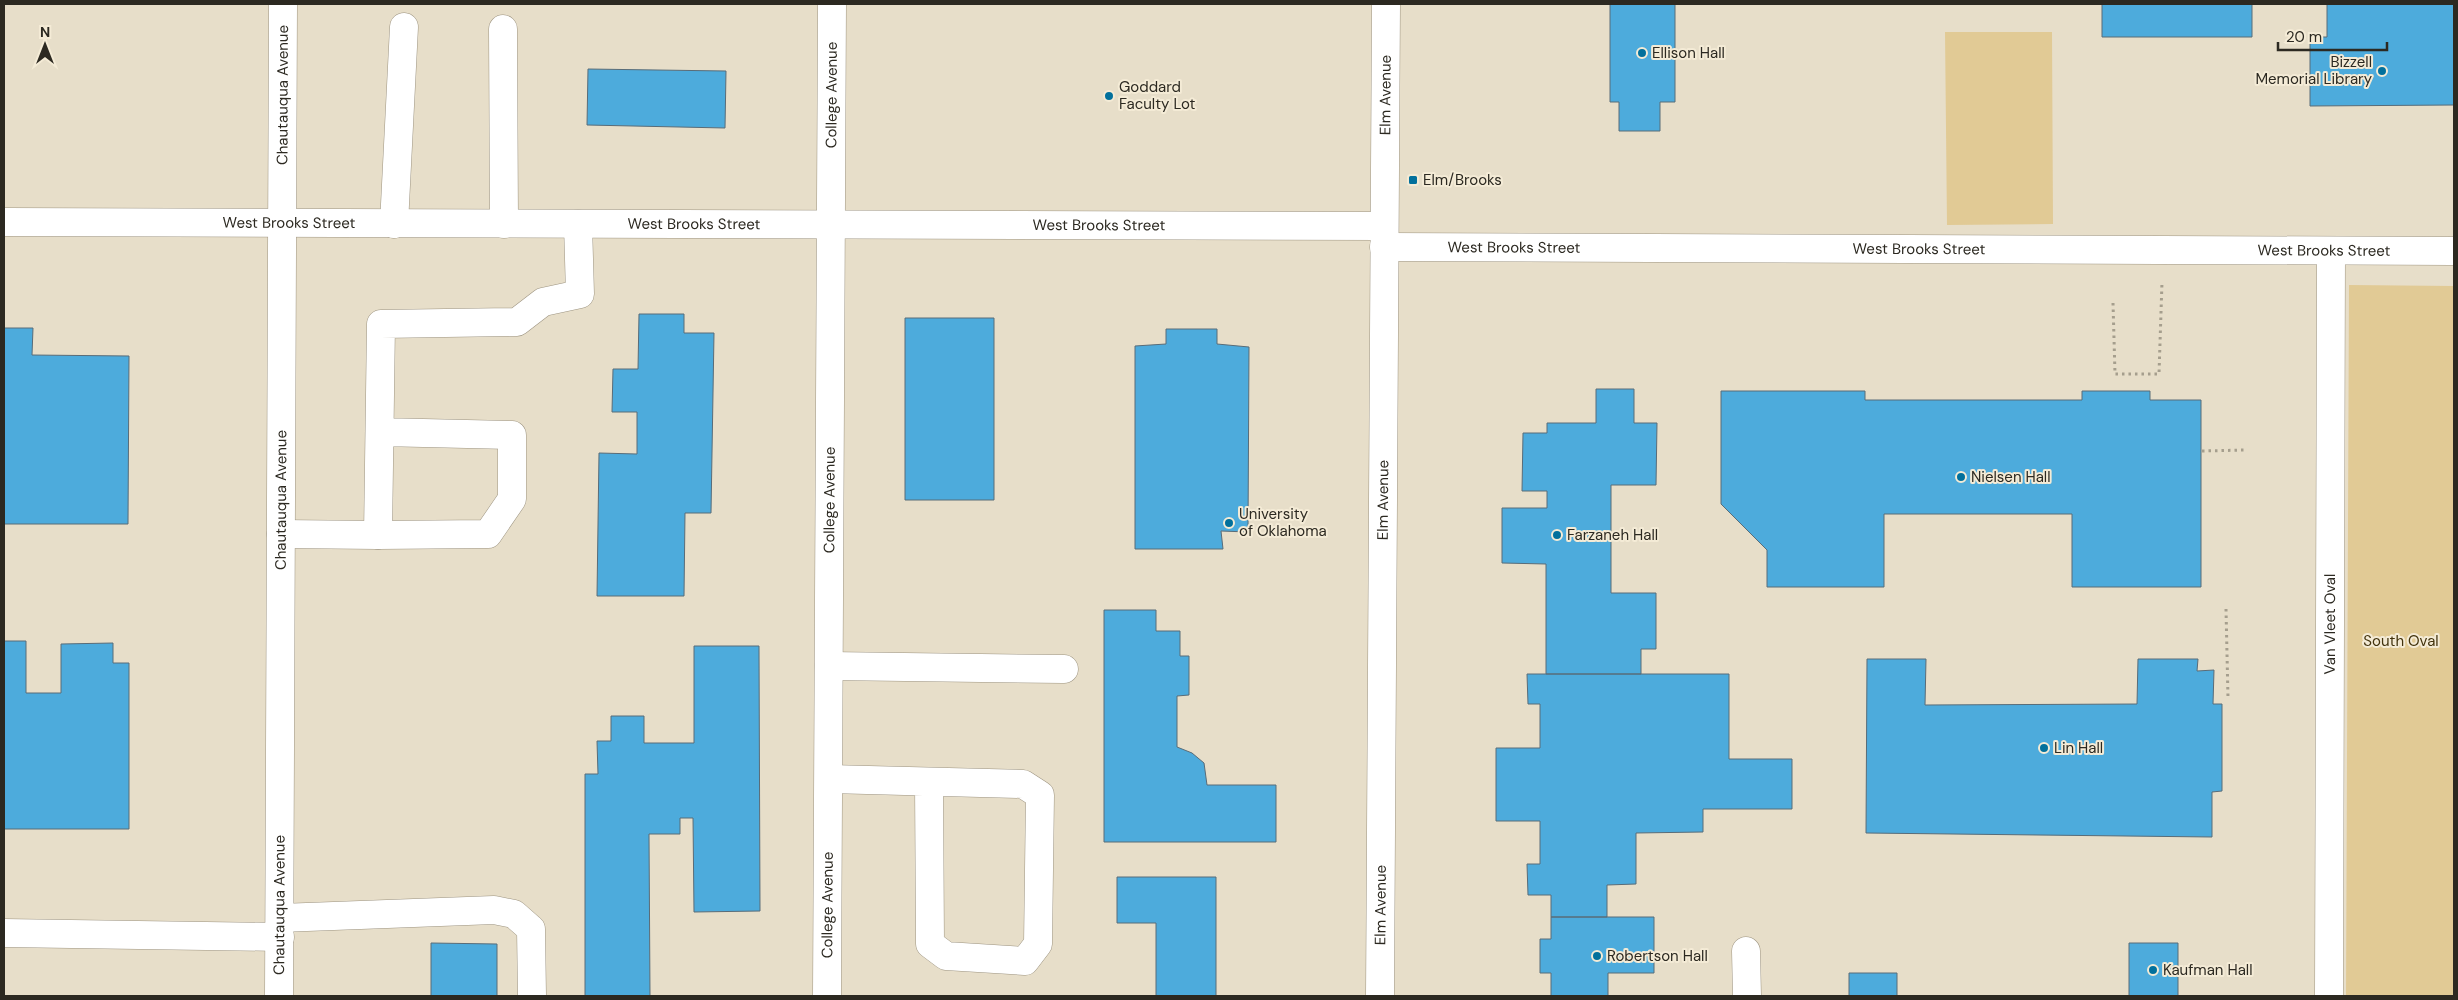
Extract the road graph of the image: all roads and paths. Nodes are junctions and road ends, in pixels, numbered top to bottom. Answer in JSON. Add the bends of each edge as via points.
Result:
{"nodes":[{"id":1,"x":283,"y":4,"type":"edge"},
{"id":2,"x":832,"y":4,"type":"edge"},
{"id":3,"x":1386,"y":4,"type":"edge"},
{"id":4,"x":404,"y":27,"type":"dead end"},
{"id":5,"x":503,"y":29,"type":"dead end"},
{"id":6,"x":4,"y":222,"type":"edge"},
{"id":7,"x":282,"y":223,"type":"junction"},
{"id":8,"x":394,"y":224,"type":"junction"},
{"id":9,"x":504,"y":224,"type":"junction"},
{"id":10,"x":578,"y":224,"type":"junction"},
{"id":11,"x":832,"y":226,"type":"junction"},
{"id":12,"x":1384,"y":237,"type":"junction"},
{"id":13,"x":2454,"y":251,"type":"edge"},
{"id":14,"x":2331,"y":252,"type":"junction"},
{"id":15,"x":2113,"y":303,"type":"dead end"},
{"id":16,"x":2161,"y":303,"type":"dead end"},
{"id":17,"x":380,"y":432,"type":"junction"},
{"id":18,"x":2246,"y":450,"type":"dead end"},
{"id":19,"x":2202,"y":451,"type":"dead end"},
{"id":20,"x":281,"y":534,"type":"junction"},
{"id":21,"x":378,"y":535,"type":"junction"},
{"id":22,"x":2226,"y":609,"type":"dead end"},
{"id":23,"x":829,"y":666,"type":"junction"},
{"id":24,"x":1064,"y":669,"type":"dead end"},
{"id":25,"x":2228,"y":698,"type":"dead end"},
{"id":26,"x":829,"y":779,"type":"junction"},
{"id":27,"x":929,"y":782,"type":"junction"},
{"id":28,"x":280,"y":927,"type":"junction"},
{"id":29,"x":4,"y":933,"type":"edge"},
{"id":30,"x":1746,"y":951,"type":"dead end"},
{"id":31,"x":279,"y":996,"type":"edge"},
{"id":32,"x":532,"y":996,"type":"edge"},
{"id":33,"x":827,"y":996,"type":"edge"},
{"id":34,"x":1380,"y":996,"type":"edge"},
{"id":35,"x":1747,"y":996,"type":"edge"},
{"id":36,"x":2329,"y":996,"type":"edge"}],
"edges":[{"from":1,"to":7,"type":"street","name":"Chautauqua Avenue"},
{"from":2,"to":11,"type":"street","name":"College Avenue"},
{"from":3,"to":12,"type":"street","name":"Elm Avenue"},
{"from":4,"to":8,"type":"street"},
{"from":5,"to":9,"type":"street"},
{"from":6,"to":7,"type":"street","name":"West Brooks Street"},
{"from":7,"to":8,"type":"street","name":"West Brooks Street"},
{"from":7,"to":20,"type":"street","name":"Chautauqua Avenue"},
{"from":8,"to":9,"type":"street","name":"West Brooks Street"},
{"from":9,"to":10,"type":"street","name":"West Brooks Street"},
{"from":10,"to":11,"type":"street","name":"West Brooks Street"},
{"from":10,"to":17,"type":"street","via":[[580,294],[543,302],[517,322],[381,324]]},
{"from":11,"to":12,"type":"street","name":"West Brooks Street"},
{"from":11,"to":23,"type":"street","name":"College Avenue"},
{"from":12,"to":14,"type":"street","name":"West Brooks Street"},
{"from":12,"to":34,"type":"street","name":"Elm Avenue"},
{"from":13,"to":14,"type":"street","name":"West Brooks Street"},
{"from":14,"to":36,"type":"street","name":"Van Vleet Oval"},
{"from":15,"to":16,"type":"path","via":[[2115,374],[2159,374]]},
{"from":17,"to":21,"type":"street"},
{"from":17,"to":21,"type":"street","via":[[512,435],[512,499],[488,534]]},
{"from":18,"to":19,"type":"path"},
{"from":20,"to":21,"type":"street"},
{"from":20,"to":28,"type":"street","name":"Chautauqua Avenue"},
{"from":22,"to":25,"type":"path"},
{"from":23,"to":24,"type":"street"},
{"from":23,"to":26,"type":"street","name":"College Avenue"},
{"from":26,"to":27,"type":"street"},
{"from":26,"to":33,"type":"street","name":"College Avenue"},
{"from":27,"to":27,"type":"street","via":[[1023,784],[1040,796],[1038,944],[1025,961],[946,956],[930,944]]},
{"from":28,"to":29,"type":"street"},
{"from":28,"to":31,"type":"street","name":"Chautauqua Avenue"},
{"from":28,"to":32,"type":"street","via":[[494,910],[514,914],[531,929]]},
{"from":30,"to":35,"type":"street"}]}
